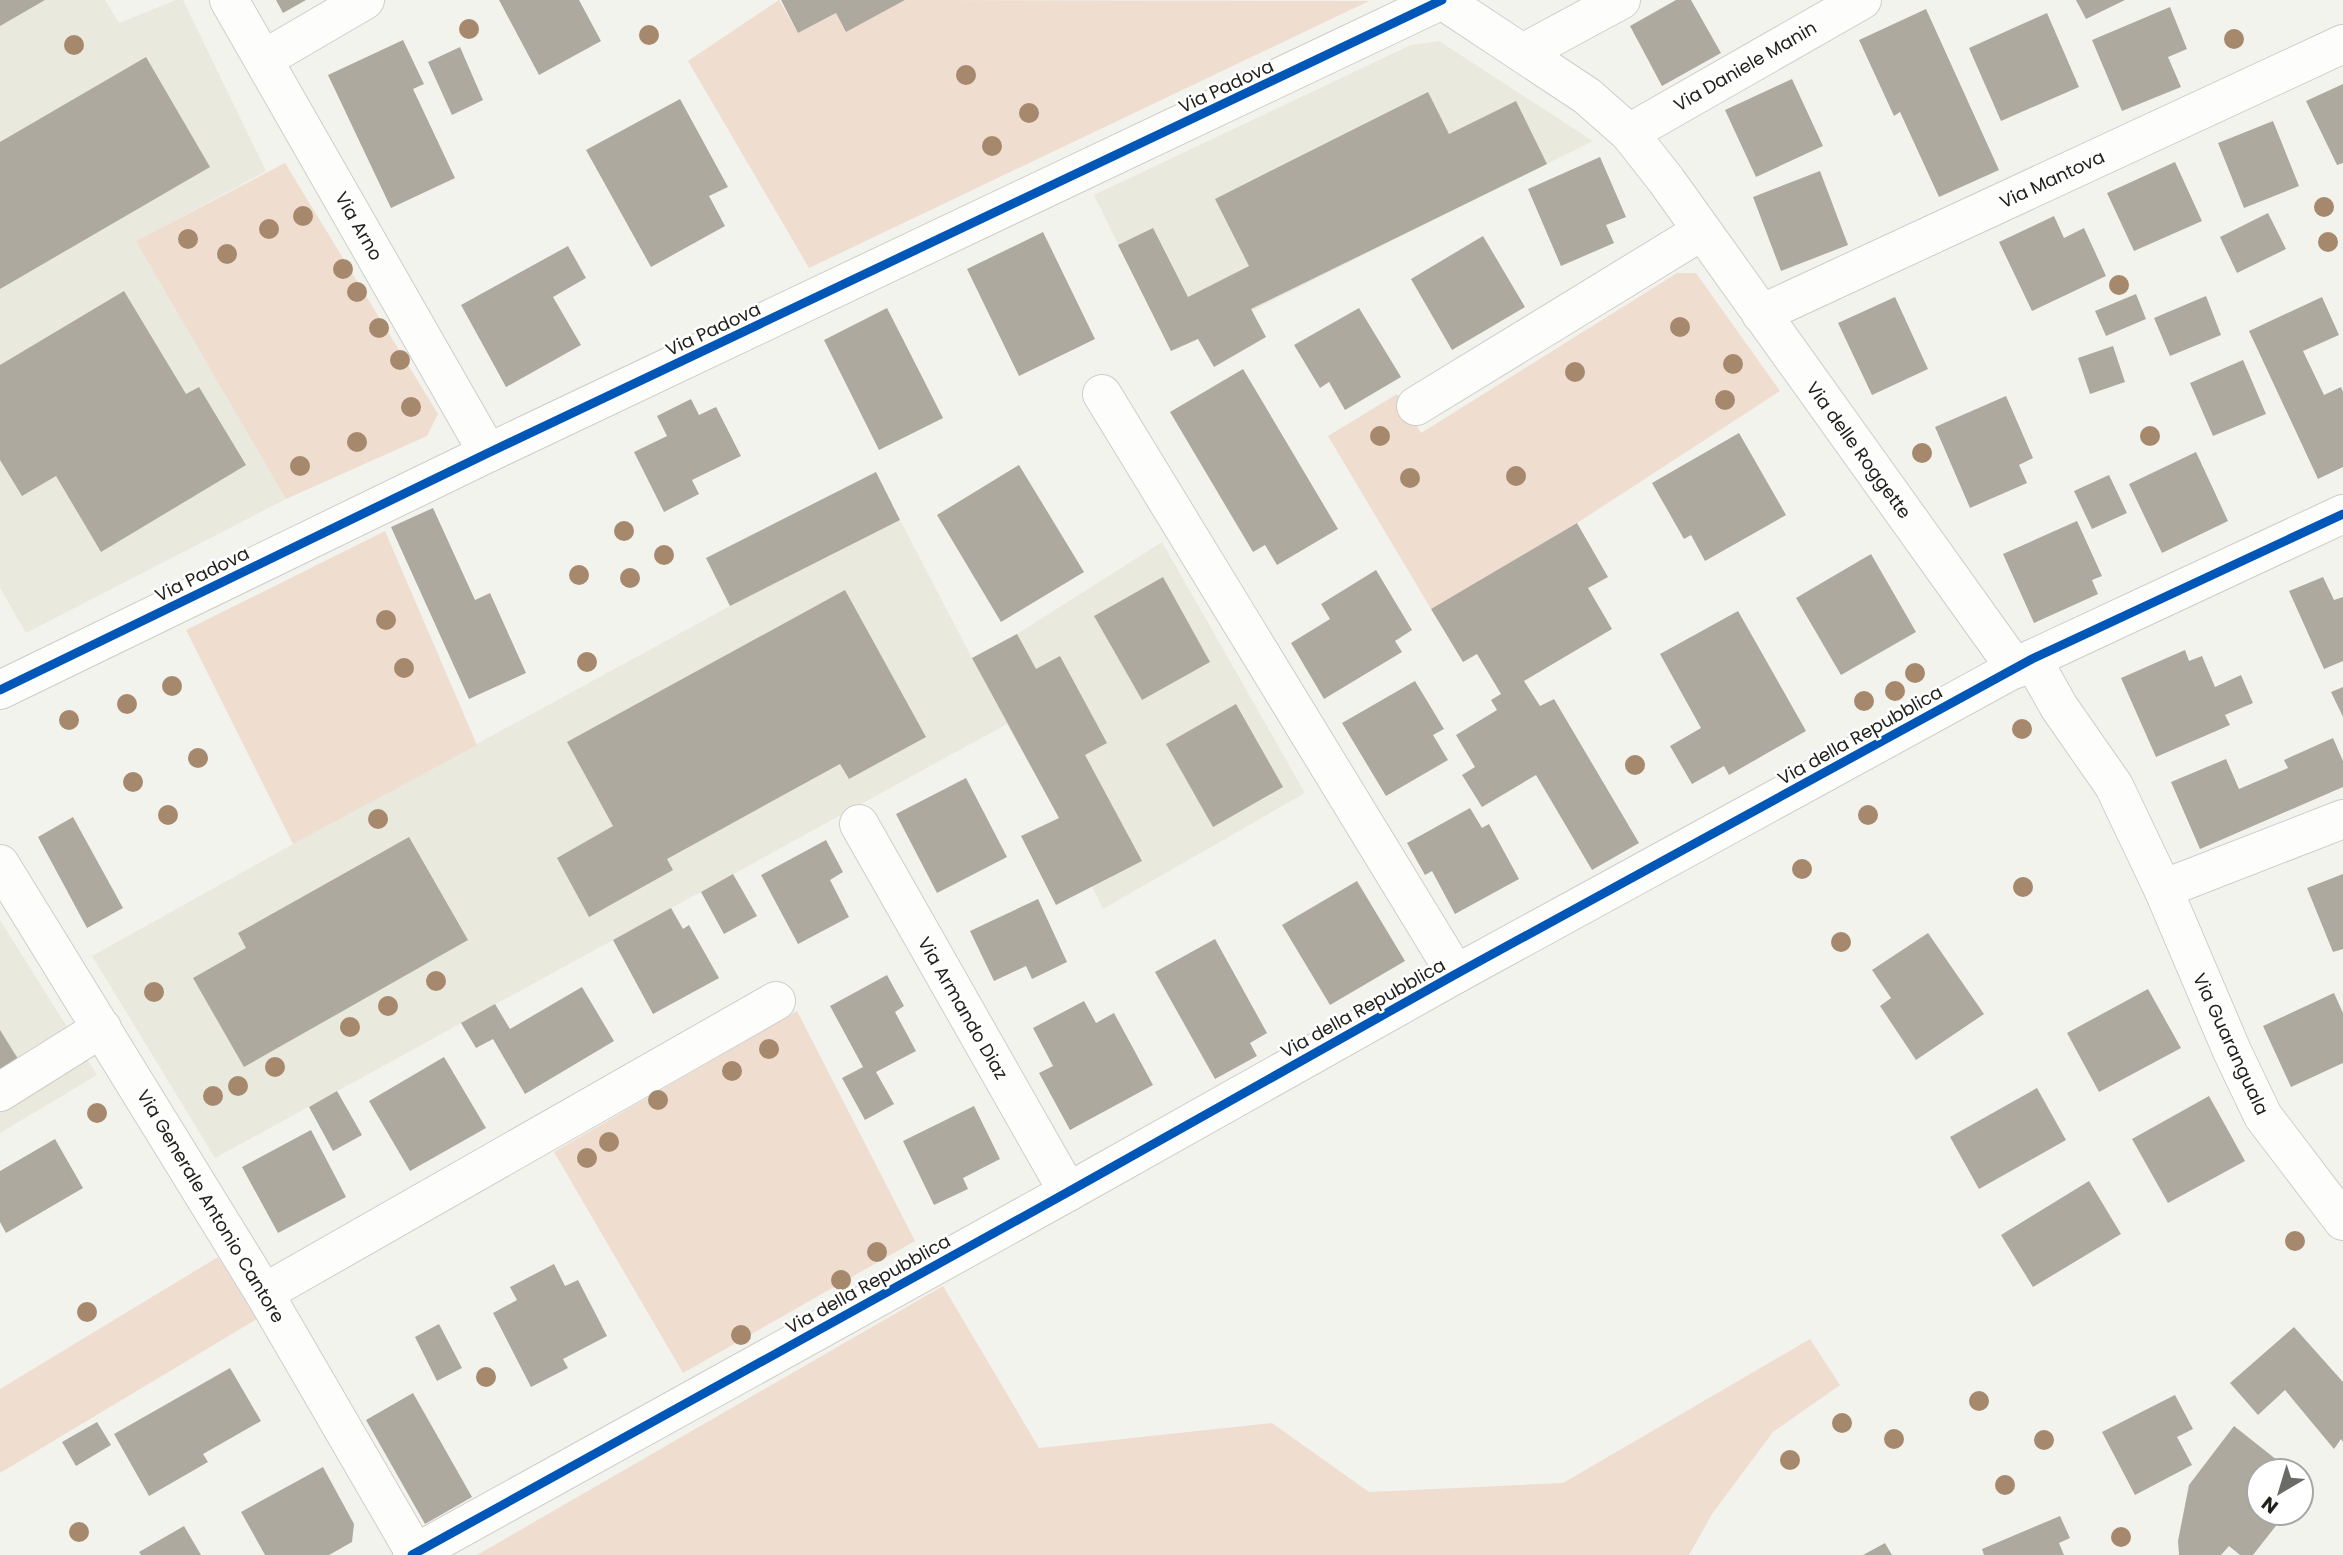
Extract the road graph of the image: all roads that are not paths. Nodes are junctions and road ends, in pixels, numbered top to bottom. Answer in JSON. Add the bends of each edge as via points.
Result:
{"nodes":[{"id":1,"x":229,"y":0,"type":"edge"},
{"id":2,"x":365,"y":0,"type":"edge"},
{"id":3,"x":1442,"y":0,"type":"edge"},
{"id":4,"x":1622,"y":0,"type":"edge"},
{"id":5,"x":1862,"y":0,"type":"edge"},
{"id":6,"x":2343,"y":44,"type":"edge"},
{"id":7,"x":1523,"y":52,"type":"junction"},
{"id":8,"x":264,"y":59,"type":"junction"},
{"id":9,"x":1629,"y":133,"type":"junction"},
{"id":10,"x":1702,"y":231,"type":"junction"},
{"id":11,"x":1761,"y":314,"type":"junction"},
{"id":12,"x":1102,"y":394,"type":"dead end"},
{"id":13,"x":1416,"y":406,"type":"dead end"},
{"id":14,"x":488,"y":453,"type":"junction"},
{"id":15,"x":2343,"y":514,"type":"edge"},
{"id":16,"x":2024,"y":664,"type":"junction"},
{"id":17,"x":0,"y":690,"type":"edge"},
{"id":18,"x":2343,"y":819,"type":"edge"},
{"id":19,"x":859,"y":824,"type":"dead end"},
{"id":20,"x":0,"y":864,"type":"edge"},
{"id":21,"x":2163,"y":889,"type":"junction"},
{"id":22,"x":1456,"y":974,"type":"junction"},
{"id":23,"x":776,"y":1001,"type":"dead end"},
{"id":24,"x":102,"y":1028,"type":"junction"},
{"id":25,"x":0,"y":1092,"type":"edge"},
{"id":26,"x":1068,"y":1192,"type":"junction"},
{"id":27,"x":2343,"y":1221,"type":"edge"},
{"id":28,"x":264,"y":1293,"type":"junction"},
{"id":29,"x":413,"y":1554,"type":"edge"}],
"edges":[{"from":1,"to":8,"type":"street","name":"Via Arno"},
{"from":2,"to":8,"type":"street"},
{"from":3,"to":7,"type":"street","name":"Via delle Roggette"},
{"from":3,"to":14,"type":"street","name":"Via Padova"},
{"from":4,"to":7,"type":"street"},
{"from":5,"to":9,"type":"street","name":"Via Daniele Manin"},
{"from":6,"to":11,"type":"street","name":"Via Mantova"},
{"from":7,"to":9,"type":"street","name":"Via delle Roggette","via":[[1587,96]]},
{"from":8,"to":14,"type":"street","name":"Via Arno"},
{"from":9,"to":10,"type":"street","name":"Via delle Roggette"},
{"from":10,"to":11,"type":"street","name":"Via delle Roggette"},
{"from":10,"to":13,"type":"street"},
{"from":11,"to":16,"type":"street","name":"Via delle Roggette"},
{"from":12,"to":22,"type":"street"},
{"from":14,"to":17,"type":"street","name":"Via Padova"},
{"from":15,"to":16,"type":"street","name":"Via della Repubblica"},
{"from":16,"to":21,"type":"street","name":"Via Guaranguala","via":[[2114,786]]},
{"from":16,"to":22,"type":"street","name":"Via della Repubblica"},
{"from":18,"to":21,"type":"street"},
{"from":19,"to":26,"type":"street","name":"Via Armando Diaz"},
{"from":20,"to":24,"type":"street","name":"Via Generale Antonio Cantore"},
{"from":21,"to":27,"type":"street","name":"Via Guaranguala","via":[[2263,1116]]},
{"from":22,"to":26,"type":"street","name":"Via della Repubblica"},
{"from":23,"to":28,"type":"street"},
{"from":24,"to":25,"type":"street"},
{"from":24,"to":28,"type":"street","name":"Via Generale Antonio Cantore"},
{"from":26,"to":29,"type":"street","name":"Via della Repubblica"},
{"from":28,"to":29,"type":"street","name":"Via Generale Antonio Cantore"}]}
